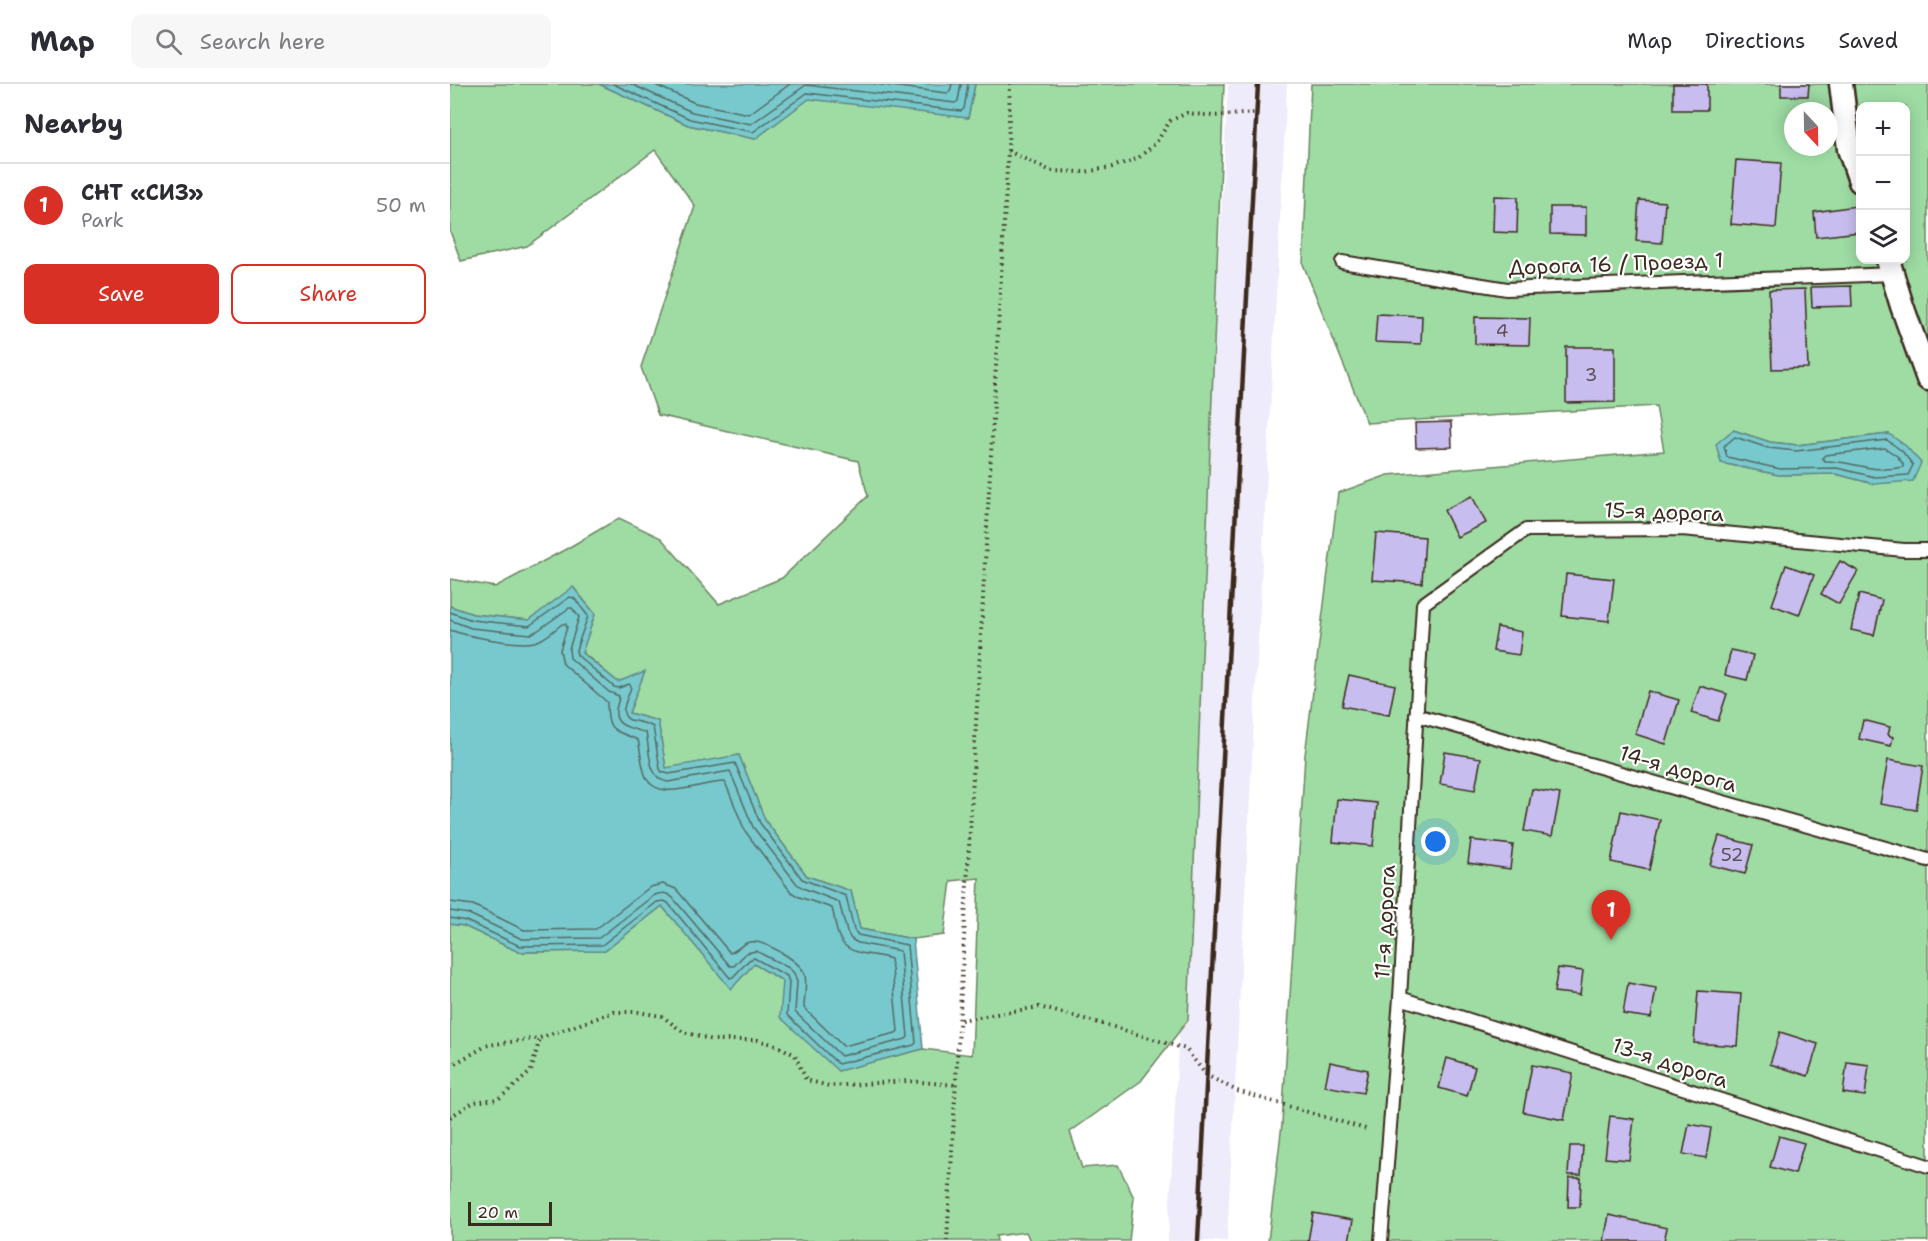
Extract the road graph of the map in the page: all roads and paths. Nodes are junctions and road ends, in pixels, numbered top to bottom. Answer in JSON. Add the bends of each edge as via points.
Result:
{"nodes":[{"id":1,"x":1010,"y":84,"type":"edge"},
{"id":2,"x":1841,"y":84,"type":"edge"},
{"id":3,"x":1256,"y":114,"type":"dead end"},
{"id":4,"x":1008,"y":151,"type":"junction"},
{"id":5,"x":1856,"y":169,"type":"edge"},
{"id":6,"x":1342,"y":262,"type":"dead end"},
{"id":7,"x":1891,"y":267,"type":"edge"},
{"id":8,"x":1928,"y":379,"type":"edge"},
{"id":9,"x":1928,"y":550,"type":"edge"},
{"id":10,"x":1423,"y":604,"type":"joint"},
{"id":11,"x":1416,"y":715,"type":"junction"},
{"id":12,"x":1928,"y":860,"type":"edge"},
{"id":13,"x":1400,"y":998,"type":"junction"},
{"id":14,"x":961,"y":1020,"type":"junction"},
{"id":15,"x":540,"y":1038,"type":"junction"},
{"id":16,"x":450,"y":1066,"type":"edge"},
{"id":17,"x":957,"y":1085,"type":"junction"},
{"id":18,"x":450,"y":1117,"type":"edge"},
{"id":19,"x":1389,"y":1136,"type":"junction"},
{"id":20,"x":1928,"y":1166,"type":"edge"},
{"id":21,"x":947,"y":1241,"type":"edge"},
{"id":22,"x":1381,"y":1241,"type":"edge"}],
"edges":[{"from":1,"to":4,"type":"path"},
{"from":2,"to":5,"type":"street","via":[[1849,149]]},
{"from":3,"to":4,"type":"path","via":[[1187,113],[1170,121],[1156,143],[1137,159],[1085,172],[1052,171]]},
{"from":4,"to":14,"type":"path"},
{"from":6,"to":7,"type":"lane","name":"Дорога 16 / Проезд 1","via":[[1507,289]]},
{"from":7,"to":8,"type":"street"},
{"from":9,"to":10,"type":"lane","name":"15-я дорога","via":[[1682,529],[1526,530]]},
{"from":10,"to":11,"type":"lane","name":"11-я дорога"},
{"from":11,"to":12,"type":"lane","name":"14-я дорога"},
{"from":11,"to":13,"type":"lane","name":"11-я дорога"},
{"from":13,"to":19,"type":"lane","name":"11-я дорога"},
{"from":13,"to":20,"type":"lane","name":"13-я дорога"},
{"from":14,"to":17,"type":"path"},
{"from":14,"to":19,"type":"path","via":[[1039,1007],[1107,1025],[1186,1049],[1206,1075],[1237,1090]]},
{"from":15,"to":16,"type":"path","via":[[488,1045]]},
{"from":15,"to":17,"type":"path","via":[[614,1012],[638,1012],[662,1016],[683,1032],[713,1040],[758,1040],[776,1045],[795,1055],[806,1080],[830,1086],[908,1081]]},
{"from":15,"to":18,"type":"path","via":[[531,1071],[517,1084],[498,1099],[474,1102]]},
{"from":17,"to":21,"type":"path"},
{"from":19,"to":22,"type":"lane","name":"11-я дорога"}]}
